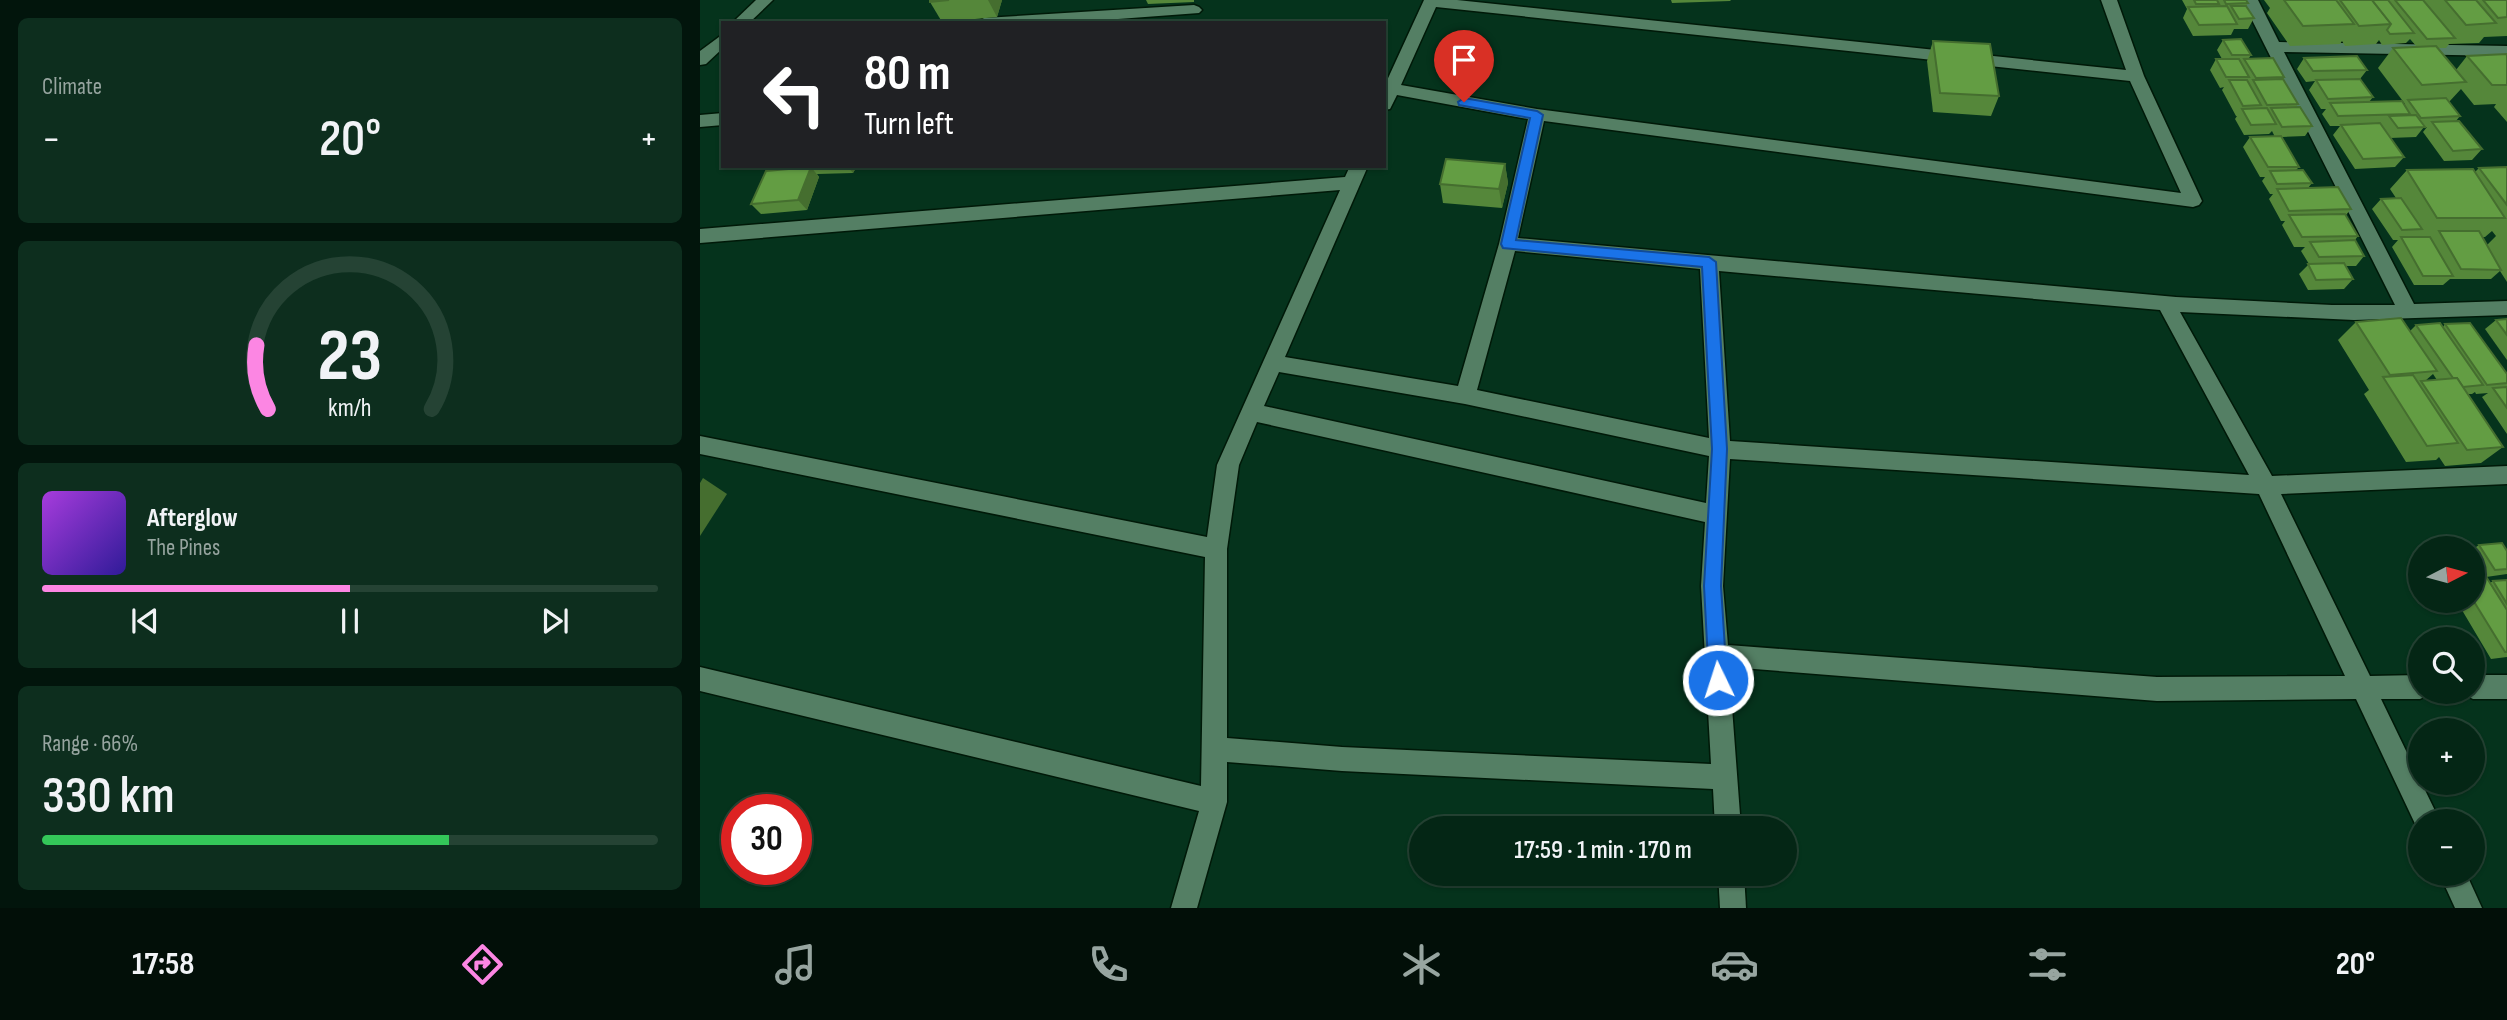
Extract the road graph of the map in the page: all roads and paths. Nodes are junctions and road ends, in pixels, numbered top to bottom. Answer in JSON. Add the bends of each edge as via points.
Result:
{"nodes":[{"id":1,"x":765,"y":0,"type":"edge"},
{"id":2,"x":2109,"y":0,"type":"edge"},
{"id":3,"x":2250,"y":0,"type":"edge"},
{"id":4,"x":1432,"y":1,"type":"edge"},
{"id":5,"x":1193,"y":11,"type":"edge"},
{"id":6,"x":742,"y":21,"type":"edge"},
{"id":7,"x":1019,"y":21,"type":"edge"},
{"id":8,"x":721,"y":41,"type":"edge"},
{"id":9,"x":2274,"y":47,"type":"junction"},
{"id":10,"x":2507,"y":51,"type":"edge"},
{"id":11,"x":700,"y":60,"type":"edge"},
{"id":12,"x":2136,"y":76,"type":"junction"},
{"id":13,"x":1389,"y":85,"type":"edge"},
{"id":14,"x":1537,"y":115,"type":"junction"},
{"id":15,"x":721,"y":119,"type":"edge"},
{"id":16,"x":700,"y":121,"type":"edge"},
{"id":17,"x":1355,"y":175,"type":"edge"},
{"id":18,"x":700,"y":236,"type":"edge"},
{"id":19,"x":1508,"y":244,"type":"junction"},
{"id":20,"x":1709,"y":262,"type":"junction"},
{"id":21,"x":2166,"y":304,"type":"junction"},
{"id":22,"x":2507,"y":308,"type":"edge"},
{"id":23,"x":2408,"y":312,"type":"junction"},
{"id":24,"x":1273,"y":363,"type":"junction"},
{"id":25,"x":1465,"y":397,"type":"junction"},
{"id":26,"x":1252,"y":412,"type":"junction"},
{"id":27,"x":700,"y":445,"type":"edge"},
{"id":28,"x":1720,"y":449,"type":"junction"},
{"id":29,"x":2507,"y":475,"type":"edge"},
{"id":30,"x":2266,"y":485,"type":"junction"},
{"id":31,"x":1716,"y":515,"type":"junction"},
{"id":32,"x":1216,"y":549,"type":"junction"},
{"id":33,"x":1717,"y":656,"type":"junction"},
{"id":34,"x":700,"y":678,"type":"edge"},
{"id":35,"x":2362,"y":686,"type":"junction"},
{"id":36,"x":2408,"y":687,"type":"edge"},
{"id":37,"x":2485,"y":687,"type":"edge"},
{"id":38,"x":2507,"y":687,"type":"edge"},
{"id":39,"x":1214,"y":748,"type":"junction"},
{"id":40,"x":1725,"y":777,"type":"junction"},
{"id":41,"x":1214,"y":802,"type":"junction"},
{"id":42,"x":2421,"y":809,"type":"edge"},
{"id":43,"x":1727,"y":816,"type":"edge"},
{"id":44,"x":1732,"y":886,"type":"edge"},
{"id":45,"x":2458,"y":886,"type":"edge"},
{"id":46,"x":1184,"y":908,"type":"edge"},
{"id":47,"x":1733,"y":908,"type":"edge"},
{"id":48,"x":2469,"y":908,"type":"edge"}],
"edges":[{"from":1,"to":6,"type":"street"},
{"from":2,"to":12,"type":"street"},
{"from":3,"to":9,"type":"street"},
{"from":4,"to":12,"type":"street"},
{"from":4,"to":13,"type":"street"},
{"from":5,"to":7,"type":"street"},
{"from":8,"to":11,"type":"street"},
{"from":9,"to":10,"type":"street"},
{"from":9,"to":23,"type":"street"},
{"from":12,"to":14,"type":"street","via":[[2193,201]]},
{"from":13,"to":14,"type":"street"},
{"from":14,"to":19,"type":"street"},
{"from":15,"to":16,"type":"street"},
{"from":17,"to":18,"type":"street"},
{"from":17,"to":24,"type":"street"},
{"from":19,"to":20,"type":"street"},
{"from":19,"to":25,"type":"street"},
{"from":20,"to":21,"type":"street"},
{"from":20,"to":28,"type":"street"},
{"from":21,"to":23,"type":"street"},
{"from":21,"to":30,"type":"street"},
{"from":22,"to":23,"type":"street"},
{"from":24,"to":25,"type":"street"},
{"from":24,"to":26,"type":"street"},
{"from":25,"to":28,"type":"street"},
{"from":26,"to":31,"type":"street"},
{"from":26,"to":32,"type":"street","via":[[1228,465]]},
{"from":27,"to":32,"type":"street"},
{"from":28,"to":30,"type":"street"},
{"from":28,"to":31,"type":"street"},
{"from":29,"to":30,"type":"street"},
{"from":30,"to":35,"type":"street"},
{"from":31,"to":33,"type":"street","via":[[1712,586]]},
{"from":32,"to":39,"type":"street"},
{"from":33,"to":35,"type":"street","via":[[2157,689]]},
{"from":33,"to":40,"type":"street"},
{"from":34,"to":41,"type":"street"},
{"from":35,"to":36,"type":"street"},
{"from":35,"to":42,"type":"street"},
{"from":37,"to":38,"type":"street"},
{"from":39,"to":40,"type":"street","via":[[1342,759]]},
{"from":39,"to":41,"type":"street"},
{"from":40,"to":43,"type":"street"},
{"from":41,"to":46,"type":"street"},
{"from":44,"to":47,"type":"street"},
{"from":45,"to":48,"type":"street"}]}
